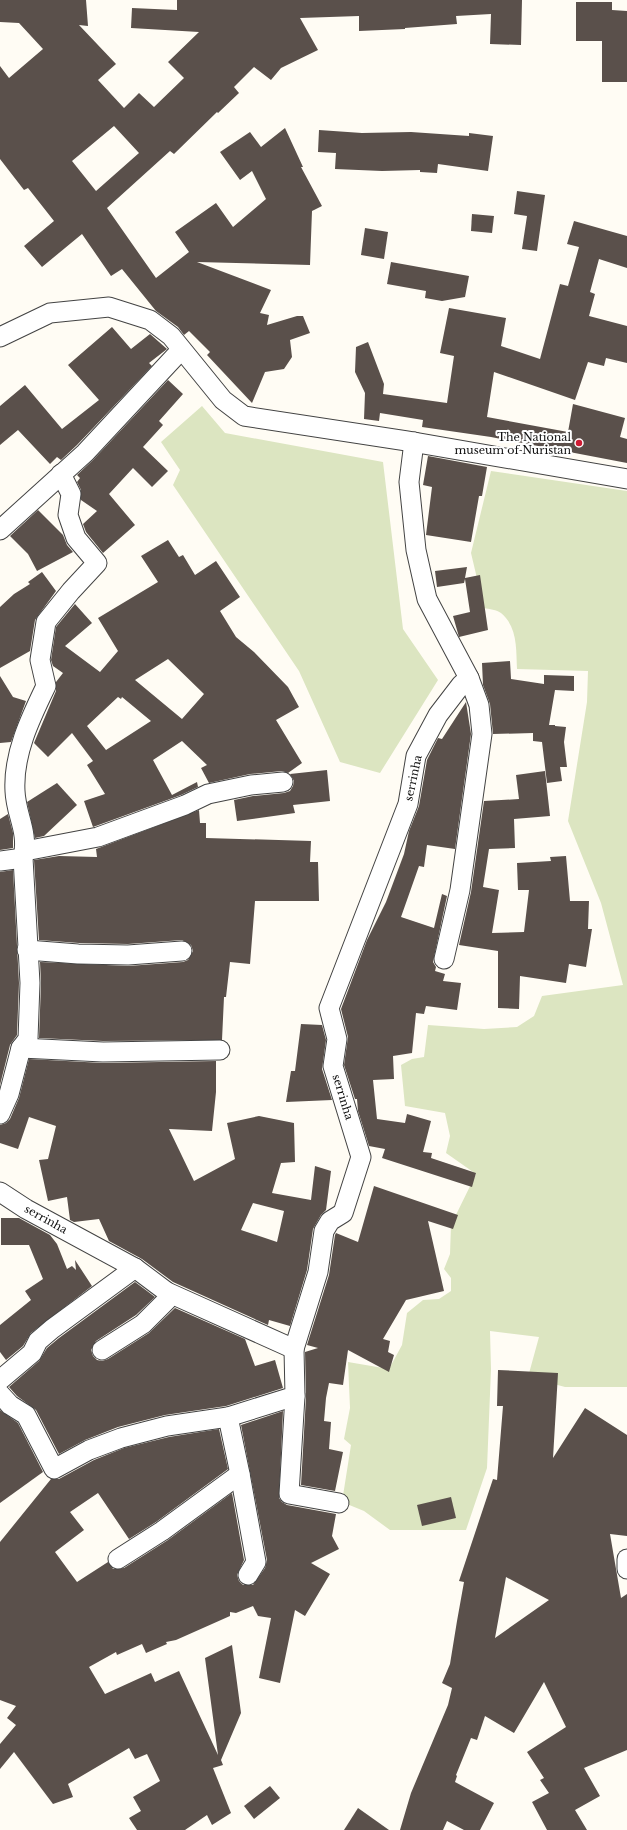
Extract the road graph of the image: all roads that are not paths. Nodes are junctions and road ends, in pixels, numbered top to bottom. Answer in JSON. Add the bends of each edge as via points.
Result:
{"nodes":[{"id":1,"x":0,"y":337,"type":"edge"},
{"id":2,"x":181,"y":350,"type":"junction"},
{"id":3,"x":414,"y":442,"type":"junction"},
{"id":4,"x":61,"y":474,"type":"junction"},
{"id":5,"x":627,"y":479,"type":"edge"},
{"id":6,"x":0,"y":530,"type":"edge"},
{"id":7,"x":469,"y":678,"type":"junction"},
{"id":8,"x":283,"y":782,"type":"dead end"},
{"id":9,"x":24,"y":854,"type":"junction"},
{"id":10,"x":0,"y":861,"type":"edge"},
{"id":11,"x":27,"y":950,"type":"junction"},
{"id":12,"x":182,"y":951,"type":"dead end"},
{"id":13,"x":444,"y":959,"type":"dead end"},
{"id":14,"x":22,"y":1048,"type":"junction"},
{"id":15,"x":220,"y":1050,"type":"dead end"},
{"id":16,"x":0,"y":1114,"type":"edge"},
{"id":17,"x":0,"y":1192,"type":"edge"},
{"id":18,"x":135,"y":1268,"type":"junction"},
{"id":19,"x":167,"y":1292,"type":"junction"},
{"id":20,"x":102,"y":1350,"type":"dead end"},
{"id":21,"x":294,"y":1350,"type":"junction"},
{"id":22,"x":0,"y":1380,"type":"edge"},
{"id":23,"x":0,"y":1394,"type":"edge"},
{"id":24,"x":294,"y":1396,"type":"junction"},
{"id":25,"x":228,"y":1417,"type":"junction"},
{"id":26,"x":240,"y":1474,"type":"junction"},
{"id":27,"x":339,"y":1503,"type":"dead end"},
{"id":28,"x":118,"y":1559,"type":"dead end"},
{"id":29,"x":627,"y":1559,"type":"edge"},
{"id":30,"x":627,"y":1568,"type":"edge"},
{"id":31,"x":248,"y":1575,"type":"dead end"}],
"edges":[{"from":1,"to":2,"type":"street","via":[[50,313],[109,307],[150,320],[171,336]]},
{"from":2,"to":3,"type":"street","via":[[223,400],[244,416]]},
{"from":2,"to":4,"type":"street","via":[[85,453]]},
{"from":3,"to":5,"type":"street"},
{"from":3,"to":7,"type":"street","via":[[409,482],[416,550],[425,592]]},
{"from":4,"to":6,"type":"street"},
{"from":4,"to":9,"type":"street","via":[[71,494],[68,515],[76,538],[97,563],[46,622],[40,660],[46,686],[29,722],[17,759],[15,792],[26,838]]},
{"from":7,"to":13,"type":"street","via":[[479,705],[482,734],[460,890]]},
{"from":7,"to":21,"type":"street","name":"serrinha","via":[[438,715],[416,756],[408,804],[329,1008],[336,1039],[333,1066],[361,1157],[343,1214],[330,1221],[324,1231],[318,1272]]},
{"from":8,"to":9,"type":"street","via":[[251,785],[208,794],[98,837]]},
{"from":9,"to":10,"type":"street"},
{"from":9,"to":11,"type":"street"},
{"from":11,"to":12,"type":"street","via":[[128,955]]},
{"from":11,"to":14,"type":"street","via":[[30,983],[28,1039]]},
{"from":14,"to":15,"type":"street","via":[[103,1052]]},
{"from":14,"to":16,"type":"street","via":[[10,1094]]},
{"from":17,"to":18,"type":"street","name":"serrinha","via":[[26,1209]]},
{"from":18,"to":19,"type":"street","name":"serrinha"},
{"from":18,"to":22,"type":"street","via":[[52,1329],[38,1341],[32,1353]]},
{"from":19,"to":20,"type":"street","via":[[168,1300],[143,1324]]},
{"from":19,"to":21,"type":"street","name":"serrinha"},
{"from":21,"to":24,"type":"street"},
{"from":23,"to":25,"type":"street","via":[[26,1415],[54,1469],[89,1450],[121,1438],[167,1426]]},
{"from":24,"to":25,"type":"street"},
{"from":24,"to":27,"type":"street","via":[[289,1494]]},
{"from":25,"to":26,"type":"street"},
{"from":26,"to":28,"type":"street","via":[[162,1531]]},
{"from":26,"to":31,"type":"street","via":[[256,1562]]},
{"from":29,"to":30,"type":"street"}]}
